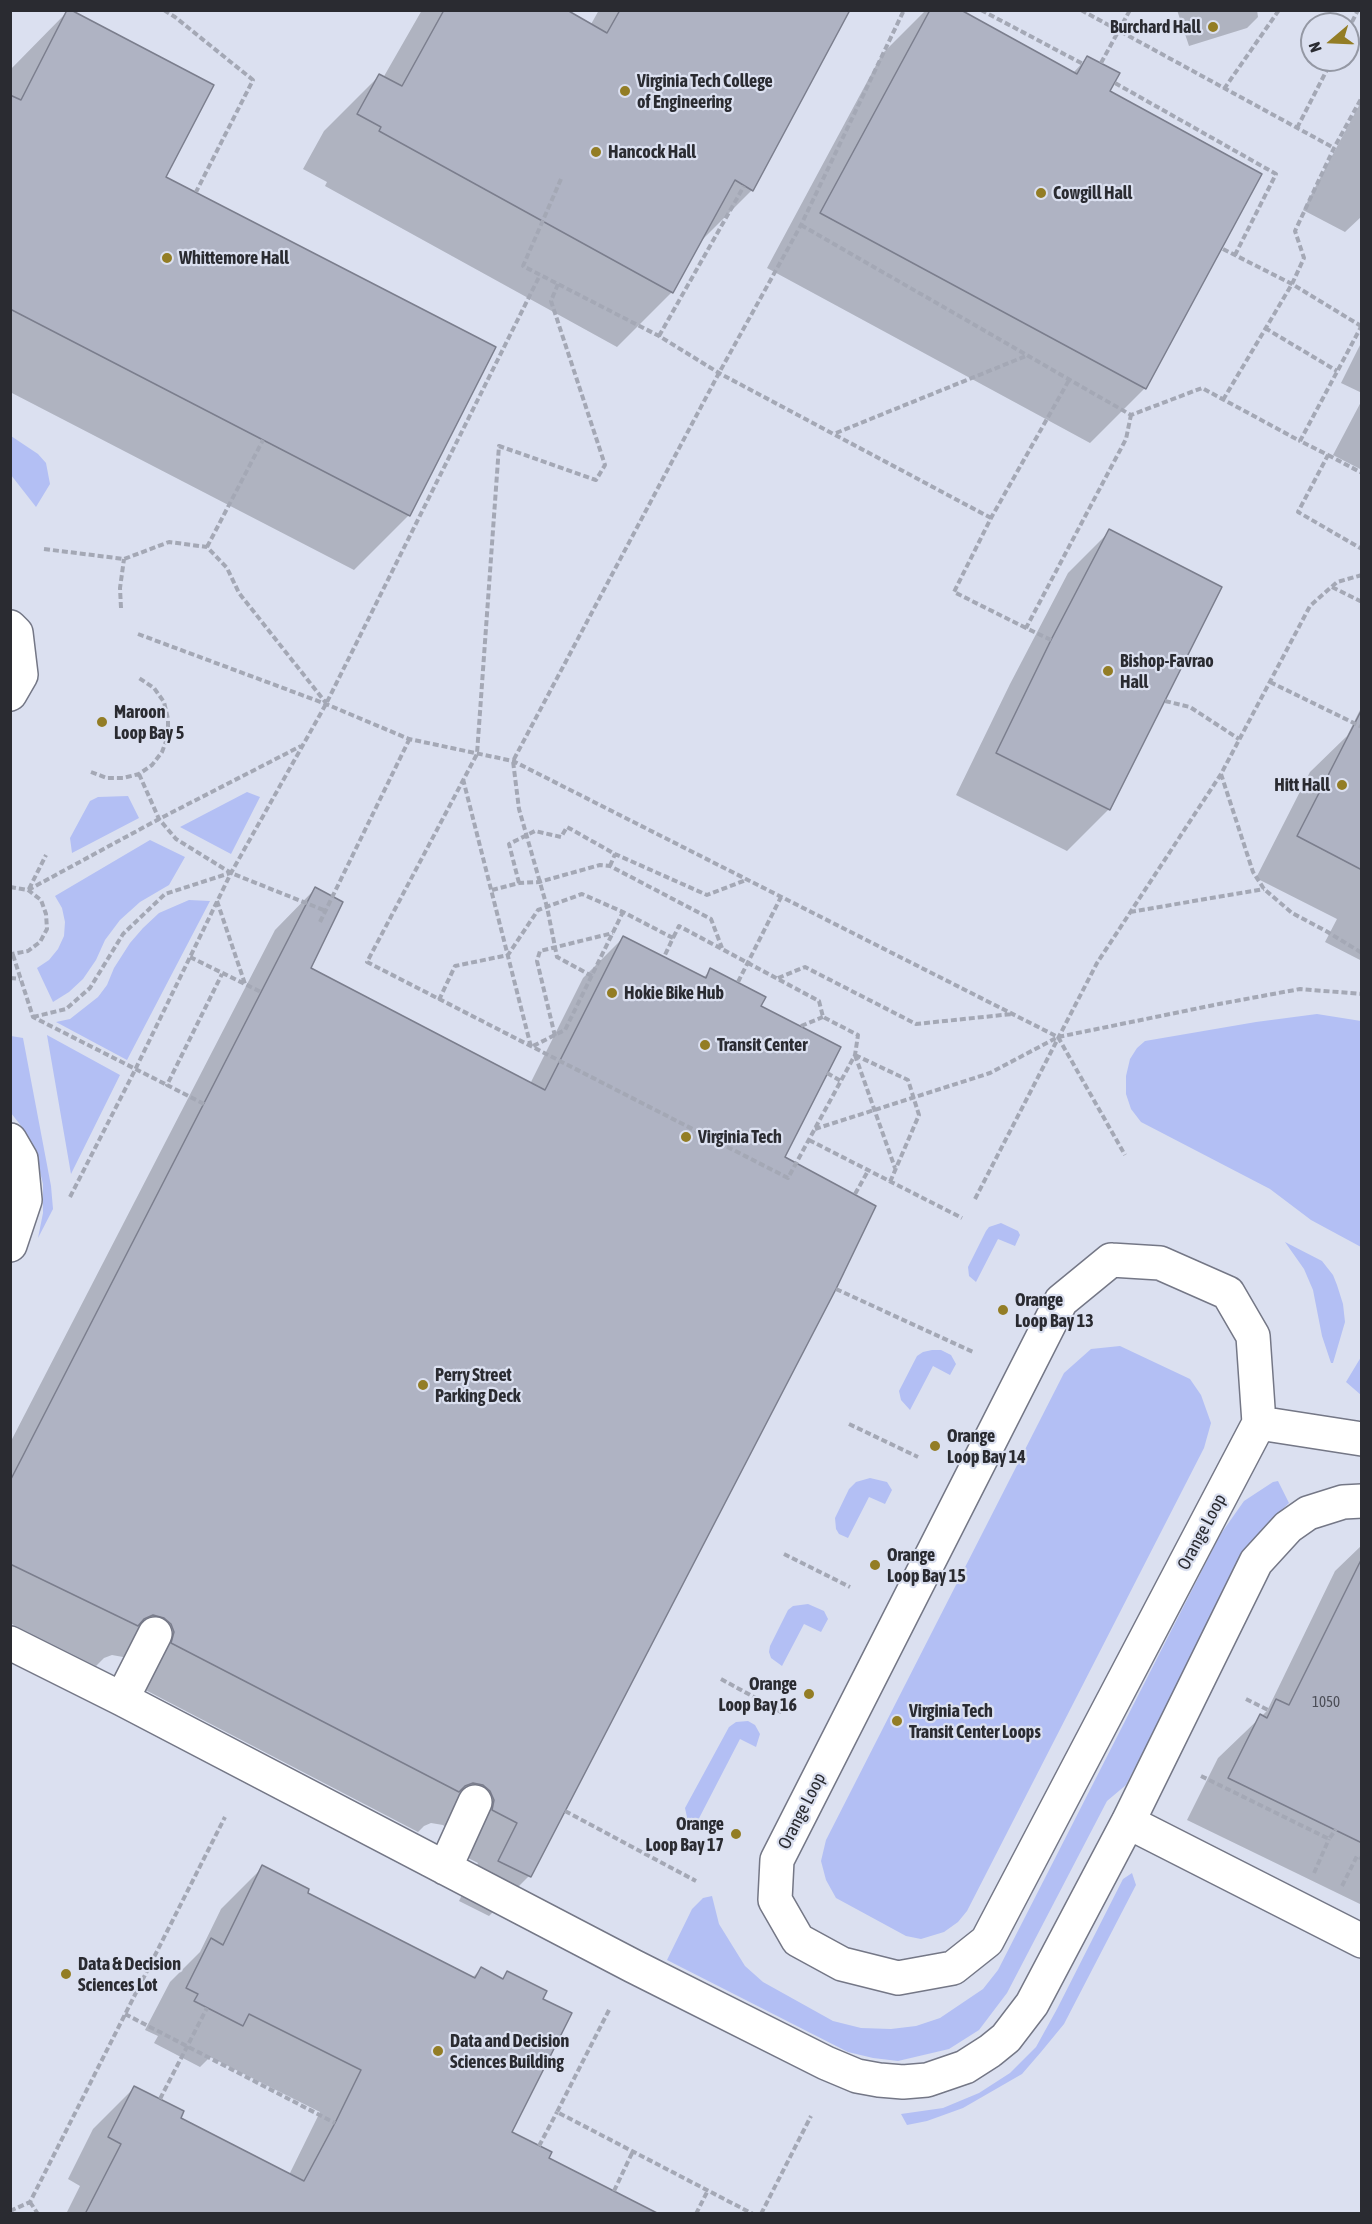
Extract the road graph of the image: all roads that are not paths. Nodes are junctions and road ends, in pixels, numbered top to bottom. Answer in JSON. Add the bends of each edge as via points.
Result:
{"nodes":[{"id":1,"x":10,"y":627,"type":"edge"},
{"id":2,"x":10,"y":694,"type":"edge"},
{"id":3,"x":10,"y":1140,"type":"edge"},
{"id":4,"x":10,"y":1245,"type":"edge"},
{"id":5,"x":1259,"y":1423,"type":"junction"},
{"id":6,"x":1362,"y":1439,"type":"edge"},
{"id":7,"x":1362,"y":1501,"type":"edge"},
{"id":8,"x":155,"y":1634,"type":"dead end"},
{"id":9,"x":10,"y":1643,"type":"edge"},
{"id":10,"x":122,"y":1699,"type":"junction"},
{"id":11,"x":475,"y":1802,"type":"dead end"},
{"id":12,"x":1128,"y":1822,"type":"junction"},
{"id":13,"x":445,"y":1868,"type":"junction"},
{"id":14,"x":1362,"y":1941,"type":"edge"}],
"edges":[{"from":1,"to":2,"type":"street","via":[[16,633],[21,675]]},
{"from":3,"to":4,"type":"street","via":[[21,1159],[25,1200]]},
{"from":5,"to":5,"type":"street","name":"Orange Loop","via":[[1253,1336],[1228,1293],[1160,1263],[1111,1260],[1061,1302],[777,1860],[775,1900],[798,1940],[842,1964],[898,1978],[953,1968],[987,1941]]},
{"from":5,"to":6,"type":"street"},
{"from":7,"to":12,"type":"street","via":[[1343,1502],[1308,1513],[1288,1527],[1256,1562]]},
{"from":8,"to":10,"type":"street"},
{"from":9,"to":10,"type":"street"},
{"from":10,"to":13,"type":"street"},
{"from":11,"to":13,"type":"street"},
{"from":12,"to":13,"type":"street","via":[[1032,2004],[1012,2030],[965,2067],[915,2081],[857,2076],[826,2063]]},
{"from":12,"to":14,"type":"street"}]}
